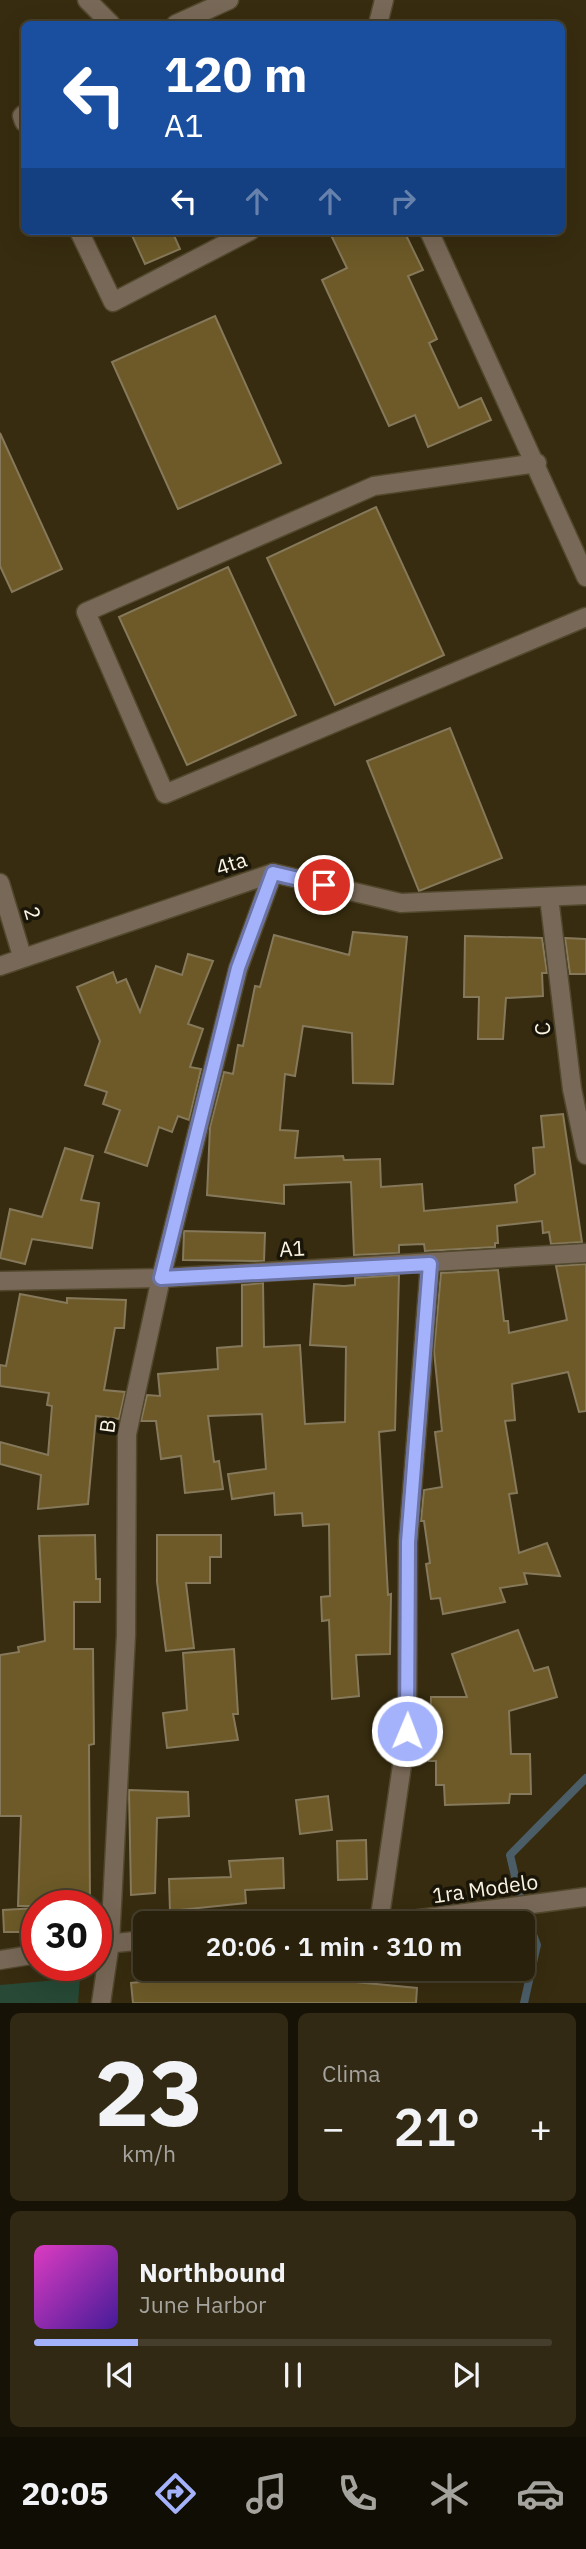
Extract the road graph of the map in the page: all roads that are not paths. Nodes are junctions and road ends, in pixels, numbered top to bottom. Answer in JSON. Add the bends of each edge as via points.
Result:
{"nodes":[{"id":1,"x":87,"y":0,"type":"edge"},
{"id":2,"x":229,"y":0,"type":"edge"},
{"id":3,"x":384,"y":0,"type":"edge"},
{"id":4,"x":108,"y":21,"type":"edge"},
{"id":5,"x":183,"y":21,"type":"edge"},
{"id":6,"x":379,"y":21,"type":"edge"},
{"id":7,"x":81,"y":235,"type":"edge"},
{"id":8,"x":242,"y":235,"type":"edge"},
{"id":9,"x":431,"y":235,"type":"edge"},
{"id":10,"x":537,"y":463,"type":"junction"},
{"id":11,"x":586,"y":577,"type":"edge"},
{"id":12,"x":586,"y":617,"type":"edge"},
{"id":13,"x":273,"y":873,"type":"junction"},
{"id":14,"x":0,"y":883,"type":"edge"},
{"id":15,"x":586,"y":895,"type":"edge"},
{"id":16,"x":549,"y":897,"type":"junction"},
{"id":17,"x":22,"y":956,"type":"junction"},
{"id":18,"x":0,"y":966,"type":"edge"},
{"id":19,"x":586,"y":1155,"type":"edge"},
{"id":20,"x":586,"y":1253,"type":"edge"},
{"id":21,"x":430,"y":1264,"type":"junction"},
{"id":22,"x":161,"y":1278,"type":"junction"},
{"id":23,"x":0,"y":1281,"type":"edge"},
{"id":24,"x":107,"y":1890,"type":"edge"},
{"id":25,"x":586,"y":1897,"type":"edge"},
{"id":26,"x":381,"y":1911,"type":"edge"},
{"id":27,"x":480,"y":1911,"type":"edge"},
{"id":28,"x":133,"y":1941,"type":"edge"},
{"id":29,"x":112,"y":1943,"type":"edge"},
{"id":30,"x":21,"y":1957,"type":"edge"},
{"id":31,"x":0,"y":1960,"type":"edge"},
{"id":32,"x":102,"y":1981,"type":"edge"},
{"id":33,"x":102,"y":2003,"type":"edge"}],
"edges":[{"from":1,"to":4,"type":"street"},
{"from":2,"to":5,"type":"street"},
{"from":3,"to":6,"type":"street"},
{"from":7,"to":8,"type":"street","via":[[113,302]]},
{"from":9,"to":10,"type":"street"},
{"from":10,"to":11,"type":"street"},
{"from":10,"to":12,"type":"street","via":[[374,486],[86,612],[165,794]]},
{"from":13,"to":16,"type":"street","name":"4ta","via":[[401,903]]},
{"from":13,"to":17,"type":"street","name":"4ta"},
{"from":13,"to":22,"type":"street","name":"B","via":[[238,968]]},
{"from":14,"to":17,"type":"street","name":"2"},
{"from":15,"to":16,"type":"street","name":"4ta"},
{"from":16,"to":19,"type":"street","name":"C","via":[[572,1089]]},
{"from":17,"to":18,"type":"street","name":"4ta"},
{"from":20,"to":21,"type":"street","name":"A1"},
{"from":21,"to":22,"type":"street","name":"A1"},
{"from":21,"to":26,"type":"street","via":[[408,1542],[407,1731]]},
{"from":22,"to":23,"type":"street","name":"A1"},
{"from":22,"to":24,"type":"street","name":"B","via":[[127,1434],[126,1635]]},
{"from":25,"to":27,"type":"street","name":"1ra Modelo"},
{"from":28,"to":29,"type":"street"},
{"from":30,"to":31,"type":"street"},
{"from":32,"to":33,"type":"street","name":"B"}]}
